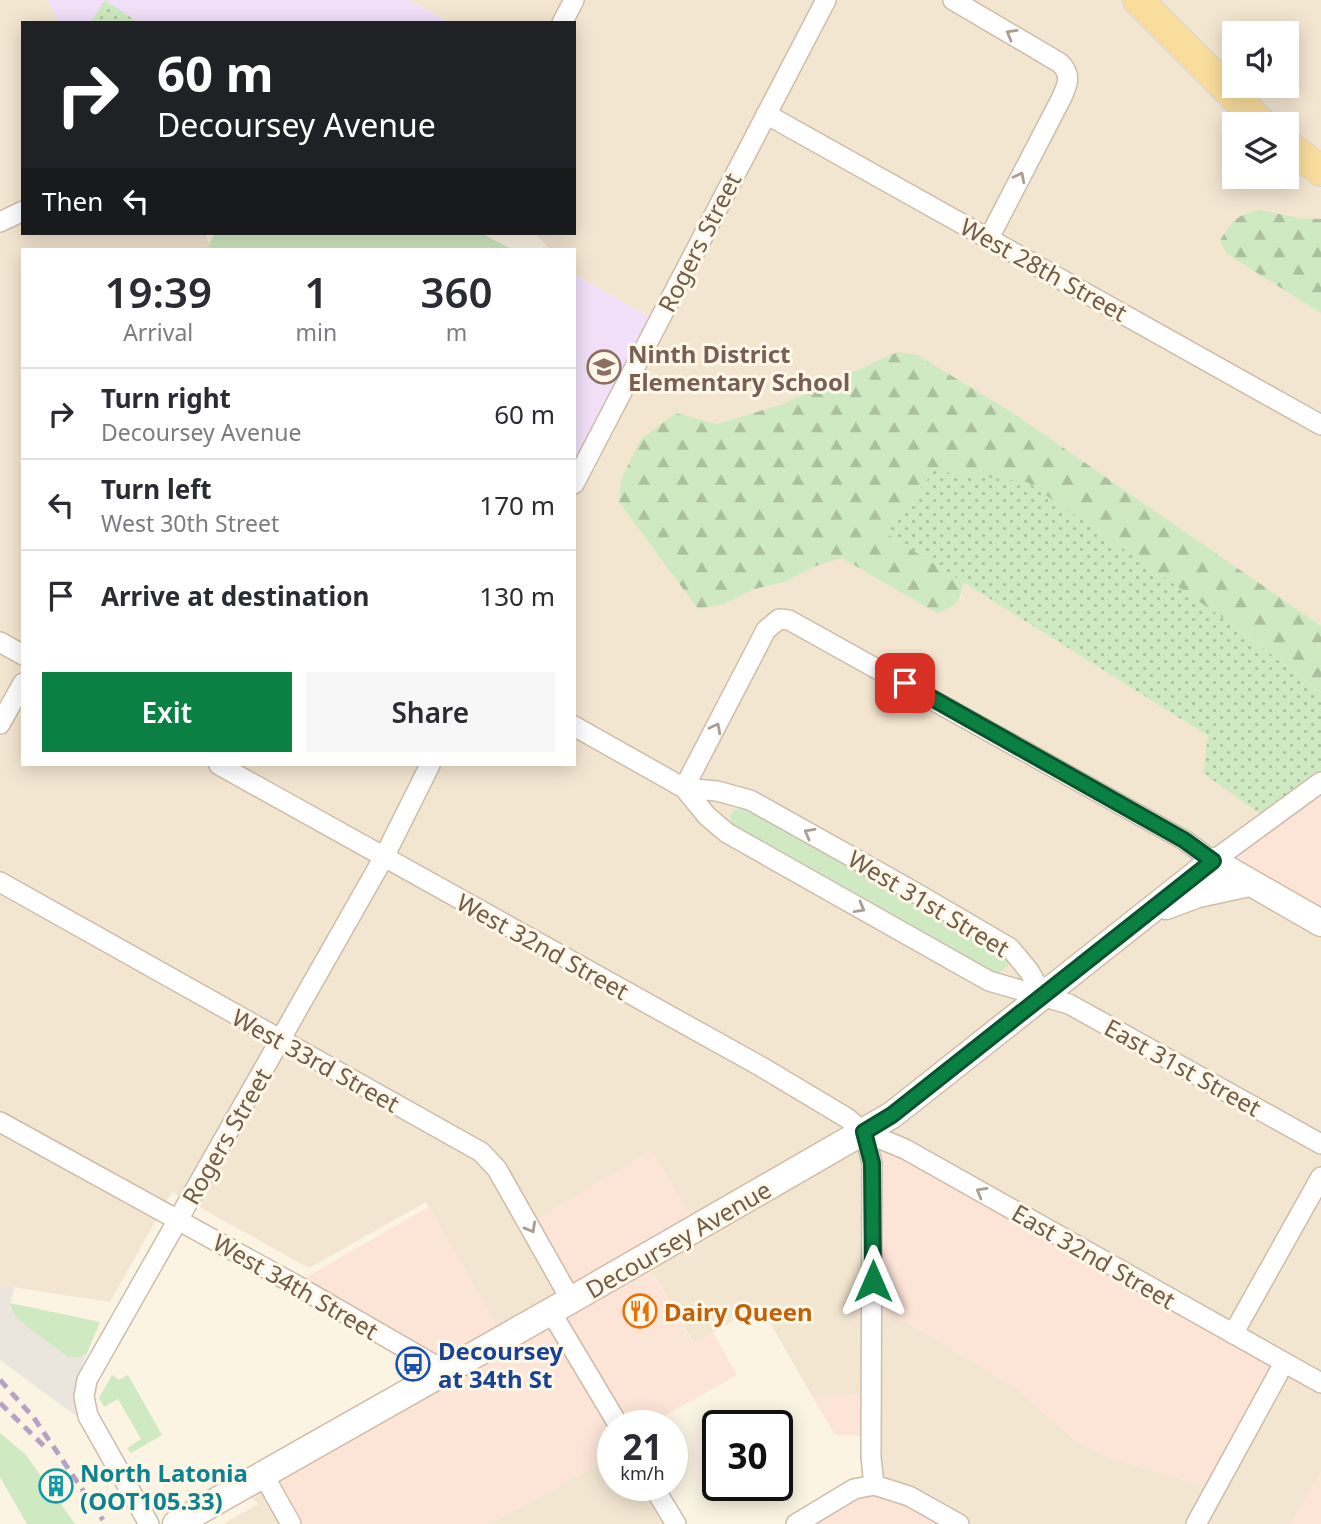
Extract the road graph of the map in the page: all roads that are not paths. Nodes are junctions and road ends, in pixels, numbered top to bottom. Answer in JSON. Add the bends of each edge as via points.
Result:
{"nodes":[{"id":1,"x":574,"y":0,"type":"edge"},
{"id":2,"x":826,"y":0,"type":"edge"},
{"id":3,"x":953,"y":0,"type":"edge"},
{"id":4,"x":1138,"y":0,"type":"edge"},
{"id":5,"x":563,"y":21,"type":"edge"},
{"id":6,"x":1250,"y":112,"type":"edge"},
{"id":7,"x":766,"y":114,"type":"junction"},
{"id":8,"x":1299,"y":154,"type":"edge"},
{"id":9,"x":1321,"y":171,"type":"edge"},
{"id":10,"x":21,"y":212,"type":"edge"},
{"id":11,"x":0,"y":222,"type":"edge"},
{"id":12,"x":989,"y":238,"type":"junction"},
{"id":13,"x":1321,"y":425,"type":"edge"},
{"id":14,"x":576,"y":480,"type":"edge"},
{"id":15,"x":0,"y":642,"type":"edge"},
{"id":16,"x":21,"y":654,"type":"edge"},
{"id":17,"x":21,"y":687,"type":"edge"},
{"id":18,"x":0,"y":724,"type":"edge"},
{"id":19,"x":576,"y":727,"type":"edge"},
{"id":20,"x":221,"y":766,"type":"edge"},
{"id":21,"x":430,"y":766,"type":"edge"},
{"id":22,"x":1321,"y":782,"type":"edge"},
{"id":23,"x":684,"y":788,"type":"junction"},
{"id":24,"x":384,"y":857,"type":"junction"},
{"id":25,"x":1213,"y":861,"type":"junction"},
{"id":26,"x":0,"y":882,"type":"edge"},
{"id":27,"x":1249,"y":883,"type":"junction"},
{"id":28,"x":1151,"y":909,"type":"junction"},
{"id":29,"x":1321,"y":923,"type":"edge"},
{"id":30,"x":1043,"y":995,"type":"junction"},
{"id":31,"x":281,"y":1041,"type":"junction"},
{"id":32,"x":0,"y":1122,"type":"edge"},
{"id":33,"x":864,"y":1132,"type":"junction"},
{"id":34,"x":1321,"y":1144,"type":"edge"},
{"id":35,"x":1321,"y":1177,"type":"edge"},
{"id":36,"x":178,"y":1219,"type":"junction"},
{"id":37,"x":561,"y":1306,"type":"junction"},
{"id":38,"x":1233,"y":1335,"type":"junction"},
{"id":39,"x":1284,"y":1363,"type":"junction"},
{"id":40,"x":445,"y":1371,"type":"junction"},
{"id":41,"x":1321,"y":1383,"type":"edge"},
{"id":42,"x":611,"y":1410,"type":"edge"},
{"id":43,"x":263,"y":1475,"type":"junction"},
{"id":44,"x":874,"y":1485,"type":"junction"},
{"id":45,"x":662,"y":1501,"type":"edge"},
{"id":46,"x":149,"y":1524,"type":"edge"},
{"id":47,"x":176,"y":1524,"type":"edge"},
{"id":48,"x":291,"y":1524,"type":"edge"},
{"id":49,"x":676,"y":1524,"type":"edge"},
{"id":50,"x":796,"y":1524,"type":"edge"},
{"id":51,"x":959,"y":1524,"type":"edge"},
{"id":52,"x":1196,"y":1524,"type":"edge"}],
"edges":[{"from":1,"to":5,"type":"street"},
{"from":2,"to":7,"type":"street","name":"Rogers Street"},
{"from":12,"to":3,"type":"street","one_way":true,"via":[[1061,99],[1069,81],[1068,70]]},
{"from":4,"to":6,"type":"main road"},
{"from":7,"to":12,"type":"street","name":"West 28th Street"},
{"from":7,"to":14,"type":"street","name":"Rogers Street"},
{"from":8,"to":9,"type":"main road"},
{"from":10,"to":11,"type":"street"},
{"from":12,"to":13,"type":"street","name":"West 28th Street"},
{"from":15,"to":16,"type":"street"},
{"from":17,"to":18,"type":"street"},
{"from":19,"to":23,"type":"street","name":"West 31st Street"},
{"from":20,"to":24,"type":"street","name":"West 32nd Street"},
{"from":21,"to":24,"type":"street","name":"Rogers Street"},
{"from":22,"to":25,"type":"street","name":"Decoursey Avenue"},
{"from":23,"to":25,"type":"street","one_way":true,"via":[[766,630],[779,619],[789,620],[1184,840]]},
{"from":23,"to":30,"type":"street","name":"West 31st Street","one_way":true,"via":[[727,833],[989,981]]},
{"from":30,"to":23,"type":"street","name":"West 31st Street","one_way":true,"via":[[1010,948],[911,890],[750,800]]},
{"from":24,"to":31,"type":"street","name":"Rogers Street"},
{"from":24,"to":33,"type":"street","name":"West 32nd Street","via":[[760,1066]]},
{"from":25,"to":27,"type":"main road"},
{"from":25,"to":28,"type":"main road","name":"Decoursey Avenue"},
{"from":26,"to":31,"type":"street","name":"West 33rd Street"},
{"from":27,"to":28,"type":"main road","name":"Decoursey Avenue"},
{"from":27,"to":29,"type":"main road"},
{"from":28,"to":30,"type":"main road","name":"Decoursey Avenue"},
{"from":30,"to":33,"type":"main road","name":"Decoursey Avenue","via":[[892,1115]]},
{"from":30,"to":34,"type":"street","name":"East 31st Street","via":[[1069,1004]]},
{"from":31,"to":36,"type":"street","name":"Rogers Street"},
{"from":31,"to":37,"type":"street","name":"West 33rd Street","one_way":true,"via":[[481,1152],[497,1169]]},
{"from":32,"to":36,"type":"street","name":"West 34th Street"},
{"from":33,"to":37,"type":"main road","name":"Decoursey Avenue"},
{"from":38,"to":33,"type":"street","name":"East 32nd Street","one_way":true,"via":[[905,1149]]},
{"from":33,"to":44,"type":"street","via":[[872,1163]]},
{"from":35,"to":38,"type":"street"},
{"from":36,"to":40,"type":"street","name":"West 34th Street"},
{"from":36,"to":46,"type":"street","name":"Rogers Street","via":[[87,1380],[83,1397],[88,1416]]},
{"from":37,"to":40,"type":"main road","name":"Decoursey Avenue"},
{"from":37,"to":42,"type":"street","name":"West 33rd Street"},
{"from":38,"to":39,"type":"street","name":"East 32nd Street"},
{"from":39,"to":41,"type":"street","name":"East 32nd Street"},
{"from":39,"to":52,"type":"street"},
{"from":40,"to":43,"type":"main road","name":"Decoursey Avenue"},
{"from":43,"to":47,"type":"main road","name":"Decoursey Avenue"},
{"from":43,"to":48,"type":"street"},
{"from":44,"to":50,"type":"street","via":[[854,1489]]},
{"from":44,"to":51,"type":"street","via":[[909,1496]]},
{"from":45,"to":49,"type":"street"}]}
